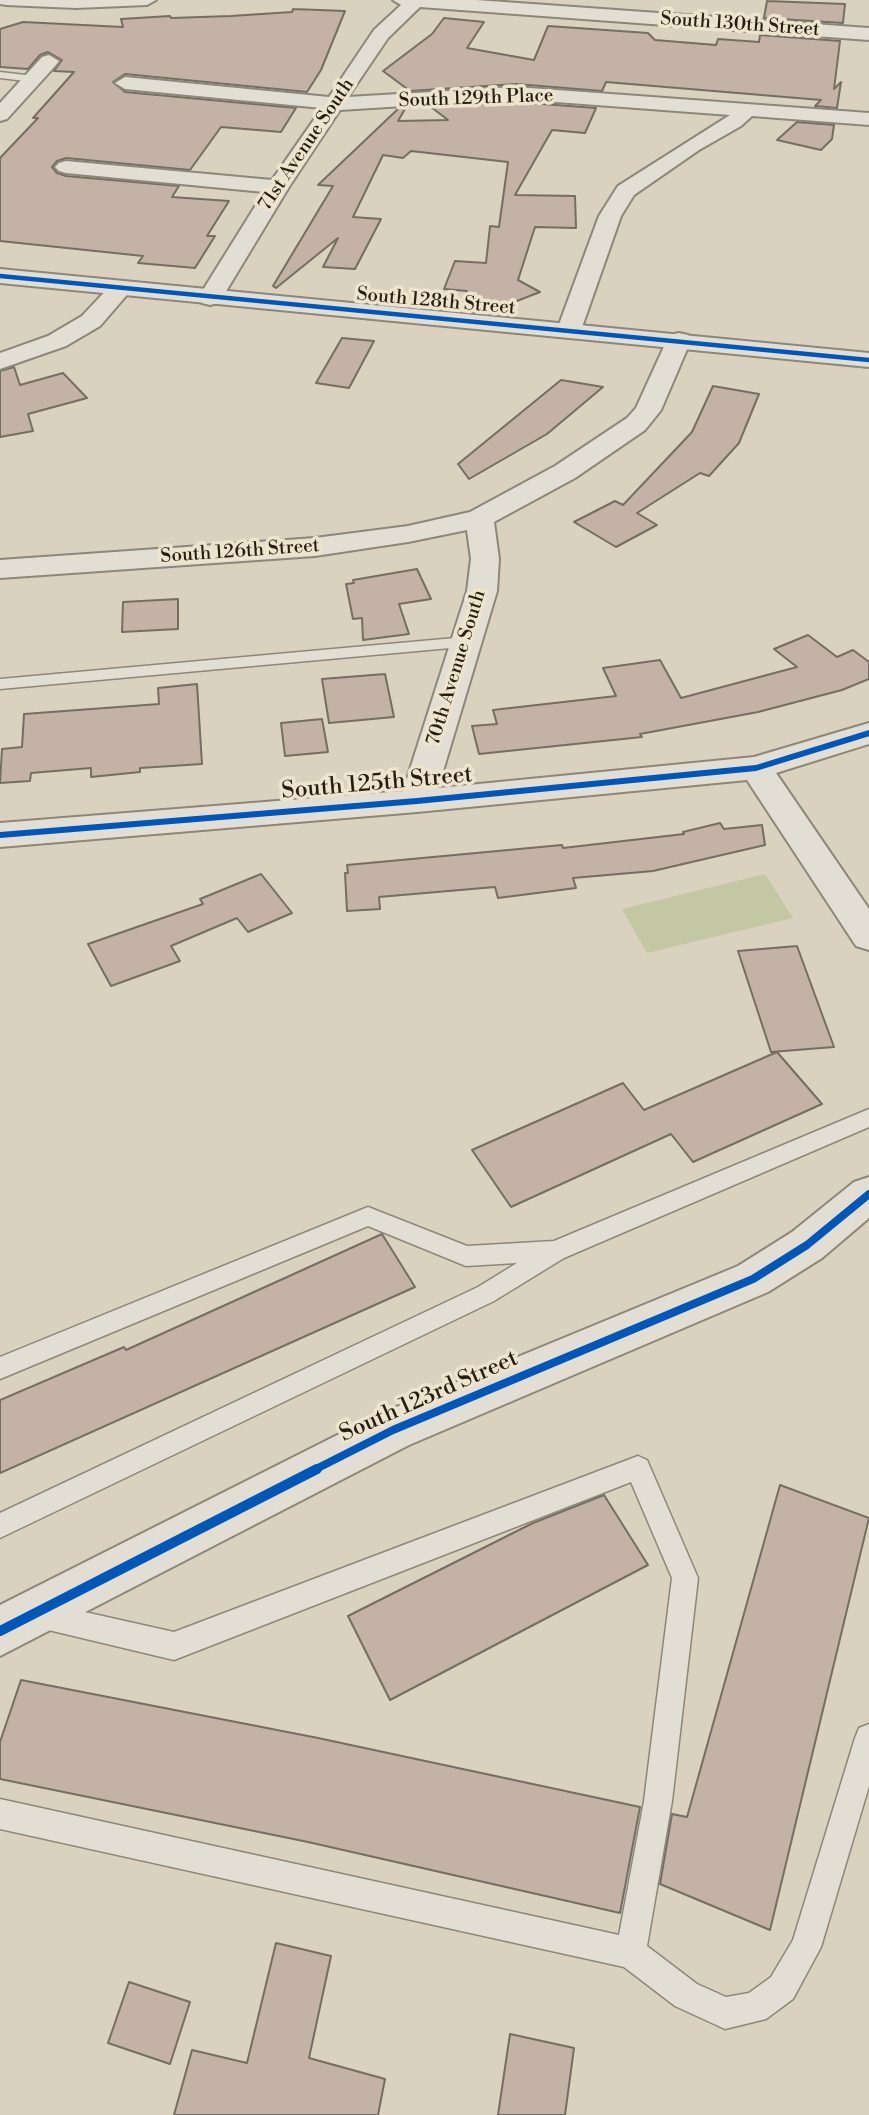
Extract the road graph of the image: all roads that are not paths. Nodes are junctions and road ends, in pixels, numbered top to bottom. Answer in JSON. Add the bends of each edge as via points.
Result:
{"nodes":[{"id":1,"x":6,"y":0,"type":"edge"},
{"id":2,"x":147,"y":0,"type":"edge"},
{"id":3,"x":402,"y":0,"type":"edge"},
{"id":4,"x":416,"y":1,"type":"edge"},
{"id":5,"x":688,"y":3,"type":"dead end"},
{"id":6,"x":622,"y":16,"type":"junction"},
{"id":7,"x":869,"y":34,"type":"edge"},
{"id":8,"x":49,"y":61,"type":"dead end"},
{"id":9,"x":0,"y":75,"type":"edge"},
{"id":10,"x":34,"y":79,"type":"junction"},
{"id":11,"x":125,"y":83,"type":"dead end"},
{"id":12,"x":334,"y":104,"type":"junction"},
{"id":13,"x":748,"y":110,"type":"junction"},
{"id":14,"x":0,"y":115,"type":"edge"},
{"id":15,"x":869,"y":119,"type":"edge"},
{"id":16,"x":66,"y":167,"type":"dead end"},
{"id":17,"x":278,"y":187,"type":"junction"},
{"id":18,"x":0,"y":276,"type":"edge"},
{"id":19,"x":120,"y":289,"type":"junction"},
{"id":20,"x":210,"y":298,"type":"junction"},
{"id":21,"x":569,"y":330,"type":"junction"},
{"id":22,"x":679,"y":340,"type":"junction"},
{"id":23,"x":869,"y":360,"type":"edge"},
{"id":24,"x":0,"y":362,"type":"edge"},
{"id":25,"x":479,"y":519,"type":"junction"},
{"id":26,"x":0,"y":569,"type":"edge"},
{"id":27,"x":466,"y":642,"type":"junction"},
{"id":28,"x":0,"y":684,"type":"edge"},
{"id":29,"x":869,"y":733,"type":"edge"},
{"id":30,"x":756,"y":768,"type":"junction"},
{"id":31,"x":416,"y":801,"type":"junction"},
{"id":32,"x":0,"y":835,"type":"edge"},
{"id":33,"x":869,"y":937,"type":"edge"},
{"id":34,"x":869,"y":1118,"type":"edge"},
{"id":35,"x":869,"y":1194,"type":"edge"},
{"id":36,"x":556,"y":1251,"type":"junction"},
{"id":37,"x":0,"y":1368,"type":"edge"},
{"id":38,"x":0,"y":1526,"type":"edge"},
{"id":39,"x":16,"y":1622,"type":"edge"},
{"id":40,"x":869,"y":1738,"type":"edge"},
{"id":41,"x":0,"y":1814,"type":"edge"},
{"id":42,"x":631,"y":1953,"type":"junction"}],
"edges":[{"from":1,"to":2,"type":"street","via":[[76,4]]},
{"from":3,"to":4,"type":"street","name":"South 130th Street"},
{"from":4,"to":6,"type":"street","name":"South 130th Street"},
{"from":4,"to":12,"type":"street","name":"71st Avenue South","via":[[381,34]]},
{"from":5,"to":6,"type":"street"},
{"from":6,"to":7,"type":"street","name":"South 130th Street"},
{"from":8,"to":10,"type":"street"},
{"from":9,"to":10,"type":"lane"},
{"from":10,"to":14,"type":"street"},
{"from":11,"to":12,"type":"street","name":"South 129th Place"},
{"from":12,"to":13,"type":"street","name":"South 129th Place","via":[[516,93]]},
{"from":12,"to":17,"type":"street","name":"71st Avenue South"},
{"from":13,"to":15,"type":"street","name":"South 129th Place"},
{"from":13,"to":21,"type":"street","via":[[626,191],[610,216]]},
{"from":16,"to":17,"type":"street"},
{"from":17,"to":20,"type":"street","name":"71st Avenue South"},
{"from":18,"to":19,"type":"street","name":"South 128th Street"},
{"from":19,"to":20,"type":"street","name":"South 128th Street"},
{"from":19,"to":24,"type":"street","via":[[91,321],[57,341]]},
{"from":20,"to":21,"type":"street","name":"South 128th Street"},
{"from":21,"to":22,"type":"street","name":"South 128th Street"},
{"from":22,"to":23,"type":"street","name":"South 128th Street"},
{"from":22,"to":25,"type":"street","via":[[649,410],[636,424],[565,472]]},
{"from":25,"to":26,"type":"street","name":"South 126th Street","via":[[315,547]]},
{"from":25,"to":27,"type":"street","name":"70th Avenue South","via":[[485,559],[482,591]]},
{"from":27,"to":28,"type":"lane"},
{"from":27,"to":31,"type":"street","name":"70th Avenue South"},
{"from":29,"to":30,"type":"street","name":"South 125th Street"},
{"from":30,"to":31,"type":"street","name":"South 125th Street"},
{"from":30,"to":33,"type":"street"},
{"from":31,"to":32,"type":"street","name":"South 125th Street"},
{"from":34,"to":36,"type":"lane"},
{"from":35,"to":39,"type":"street","name":"South 123rd Street","via":[[807,1245],[753,1279],[393,1430]]},
{"from":36,"to":37,"type":"lane","via":[[466,1256],[368,1216]]},
{"from":36,"to":38,"type":"lane","via":[[486,1294]]},
{"from":39,"to":42,"type":"lane","via":[[174,1646],[638,1468],[685,1578],[658,1801]]},
{"from":40,"to":42,"type":"lane","via":[[806,1947],[782,1988],[755,2008],[725,2012],[686,1994]]},
{"from":41,"to":42,"type":"lane"}]}
